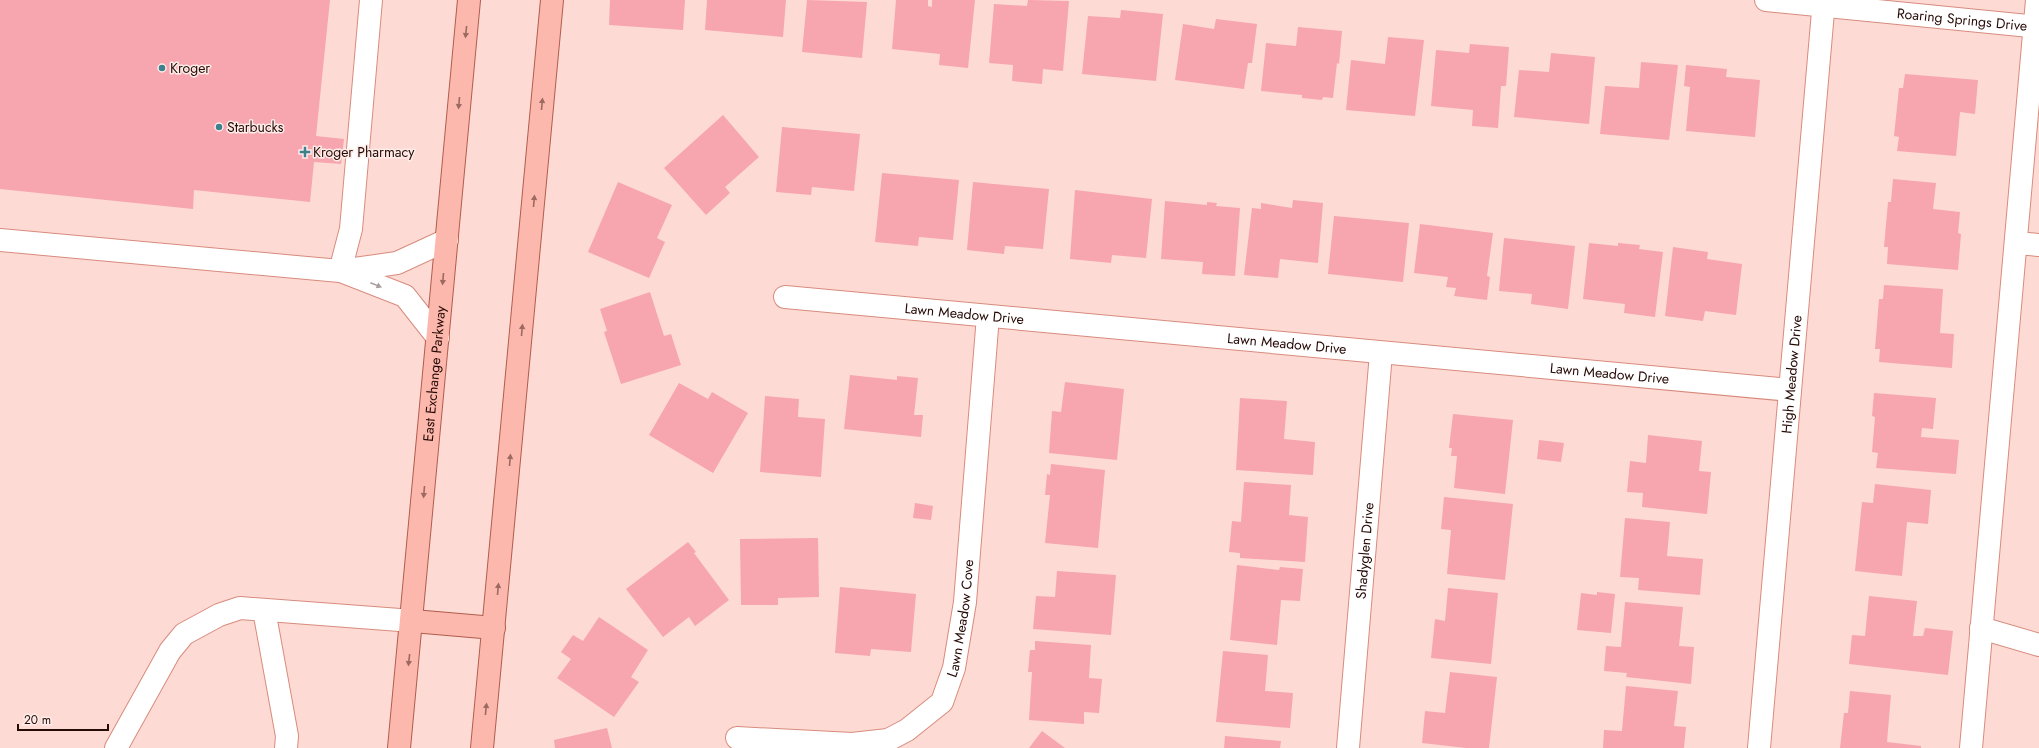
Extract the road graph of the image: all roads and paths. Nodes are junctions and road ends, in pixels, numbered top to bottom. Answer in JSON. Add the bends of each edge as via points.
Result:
{"nodes":[{"id":1,"x":371,"y":0,"type":"edge"},
{"id":2,"x":469,"y":0,"type":"edge"},
{"id":3,"x":552,"y":0,"type":"edge"},
{"id":4,"x":1766,"y":0,"type":"edge"},
{"id":5,"x":2037,"y":0,"type":"edge"},
{"id":6,"x":1824,"y":3,"type":"edge"},
{"id":7,"x":2037,"y":26,"type":"edge"},
{"id":8,"x":0,"y":240,"type":"edge"},
{"id":9,"x":447,"y":240,"type":"junction"},
{"id":10,"x":2016,"y":242,"type":"junction"},
{"id":11,"x":2039,"y":245,"type":"edge"},
{"id":12,"x":340,"y":271,"type":"junction"},
{"id":13,"x":784,"y":297,"type":"dead end"},
{"id":14,"x":988,"y":316,"type":"junction"},
{"id":15,"x":438,"y":338,"type":"junction"},
{"id":16,"x":1381,"y":352,"type":"junction"},
{"id":17,"x":1790,"y":390,"type":"junction"},
{"id":18,"x":264,"y":610,"type":"junction"},
{"id":19,"x":413,"y":622,"type":"junction"},
{"id":20,"x":494,"y":628,"type":"junction"},
{"id":21,"x":1982,"y":628,"type":"junction"},
{"id":22,"x":2039,"y":645,"type":"edge"},
{"id":23,"x":737,"y":738,"type":"dead end"},
{"id":24,"x":116,"y":748,"type":"edge"},
{"id":25,"x":286,"y":748,"type":"edge"},
{"id":26,"x":400,"y":748,"type":"edge"},
{"id":27,"x":482,"y":748,"type":"edge"},
{"id":28,"x":1348,"y":748,"type":"edge"},
{"id":29,"x":1758,"y":748,"type":"edge"},
{"id":30,"x":1971,"y":748,"type":"edge"}],
"edges":[{"from":1,"to":12,"type":"street","via":[[351,229]]},
{"from":2,"to":9,"type":"main road","name":"East Exchange Parkway","one_way":true},
{"from":20,"to":3,"type":"main road","one_way":true},
{"from":4,"to":6,"type":"street","name":"Roaring Springs Drive"},
{"from":5,"to":7,"type":"street"},
{"from":6,"to":7,"type":"street","name":"Roaring Springs Drive"},
{"from":6,"to":17,"type":"street","name":"High Meadow Drive"},
{"from":7,"to":10,"type":"street"},
{"from":8,"to":12,"type":"street"},
{"from":9,"to":12,"type":"street","via":[[397,263]]},
{"from":9,"to":15,"type":"main road","name":"East Exchange Parkway","one_way":true},
{"from":10,"to":11,"type":"street"},
{"from":10,"to":21,"type":"street"},
{"from":12,"to":15,"type":"street","one_way":true,"via":[[405,296]]},
{"from":13,"to":14,"type":"street","name":"Lawn Meadow Drive"},
{"from":14,"to":16,"type":"street","name":"Lawn Meadow Drive"},
{"from":14,"to":23,"type":"street","name":"Lawn Meadow Cove","via":[[965,602],[954,668],[942,702],[907,730],[888,740],[852,744]]},
{"from":15,"to":19,"type":"main road","name":"East Exchange Parkway","one_way":true},
{"from":16,"to":17,"type":"street","name":"Lawn Meadow Drive"},
{"from":16,"to":28,"type":"street","name":"Shadyglen Drive"},
{"from":17,"to":29,"type":"street","name":"High Meadow Drive"},
{"from":18,"to":19,"type":"street"},
{"from":18,"to":24,"type":"street","via":[[240,608],[219,615],[184,634],[170,651]]},
{"from":18,"to":25,"type":"street","via":[[287,736]]},
{"from":19,"to":20,"type":"main road"},
{"from":19,"to":26,"type":"main road","name":"East Exchange Parkway","one_way":true},
{"from":27,"to":20,"type":"main road","one_way":true},
{"from":21,"to":22,"type":"street"},
{"from":21,"to":30,"type":"street"}]}
